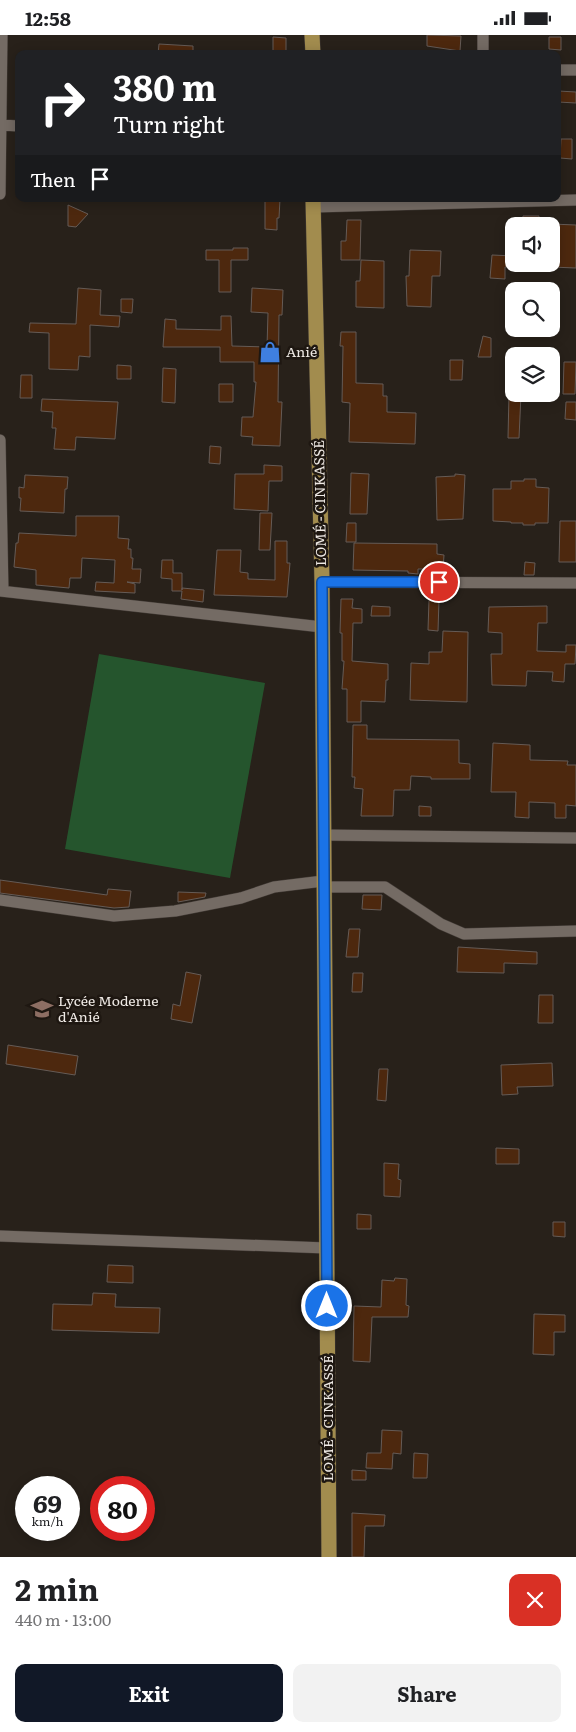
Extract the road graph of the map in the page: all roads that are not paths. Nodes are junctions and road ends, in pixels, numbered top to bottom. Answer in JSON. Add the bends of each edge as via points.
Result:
{"nodes":[{"id":1,"x":2,"y":35,"type":"edge"},
{"id":2,"x":312,"y":35,"type":"edge"},
{"id":3,"x":482,"y":35,"type":"edge"},
{"id":4,"x":312,"y":50,"type":"edge"},
{"id":5,"x":483,"y":50,"type":"edge"},
{"id":6,"x":561,"y":70,"type":"edge"},
{"id":7,"x":576,"y":70,"type":"edge"},
{"id":8,"x":1,"y":125,"type":"junction"},
{"id":9,"x":15,"y":126,"type":"edge"},
{"id":10,"x":0,"y":194,"type":"edge"},
{"id":11,"x":561,"y":200,"type":"edge"},
{"id":12,"x":576,"y":200,"type":"edge"},
{"id":13,"x":401,"y":202,"type":"edge"},
{"id":14,"x":314,"y":203,"type":"edge"},
{"id":15,"x":0,"y":440,"type":"edge"},
{"id":16,"x":322,"y":582,"type":"junction"},
{"id":17,"x":576,"y":583,"type":"edge"},
{"id":18,"x":1,"y":591,"type":"edge"},
{"id":19,"x":322,"y":627,"type":"junction"},
{"id":20,"x":323,"y":835,"type":"junction"},
{"id":21,"x":576,"y":838,"type":"edge"},
{"id":22,"x":323,"y":884,"type":"junction"},
{"id":23,"x":0,"y":900,"type":"edge"},
{"id":24,"x":576,"y":931,"type":"edge"},
{"id":25,"x":0,"y":1236,"type":"edge"},
{"id":26,"x":326,"y":1248,"type":"junction"},
{"id":27,"x":329,"y":1557,"type":"edge"}],
"edges":[{"from":1,"to":8,"type":"street"},
{"from":2,"to":4,"type":"highway"},
{"from":3,"to":5,"type":"street"},
{"from":6,"to":7,"type":"street"},
{"from":8,"to":9,"type":"street"},
{"from":8,"to":10,"type":"street"},
{"from":11,"to":12,"type":"street"},
{"from":13,"to":14,"type":"street"},
{"from":14,"to":16,"type":"highway","name":"LOMÉ - CINKASSÉ"},
{"from":15,"to":18,"type":"street"},
{"from":16,"to":17,"type":"street"},
{"from":16,"to":19,"type":"highway","name":"LOMÉ - CINKASSÉ"},
{"from":18,"to":19,"type":"street"},
{"from":19,"to":20,"type":"highway","name":"LOMÉ - CINKASSÉ"},
{"from":20,"to":21,"type":"street"},
{"from":20,"to":22,"type":"highway","name":"LOMÉ - CINKASSÉ"},
{"from":22,"to":23,"type":"street","via":[[274,887],[241,898],[175,911],[114,916]]},
{"from":22,"to":24,"type":"street","via":[[385,887],[441,924],[464,934]]},
{"from":22,"to":26,"type":"highway","name":"LOMÉ - CINKASSÉ"},
{"from":25,"to":26,"type":"street"},
{"from":26,"to":27,"type":"highway","name":"LOMÉ - CINKASSÉ"}]}
